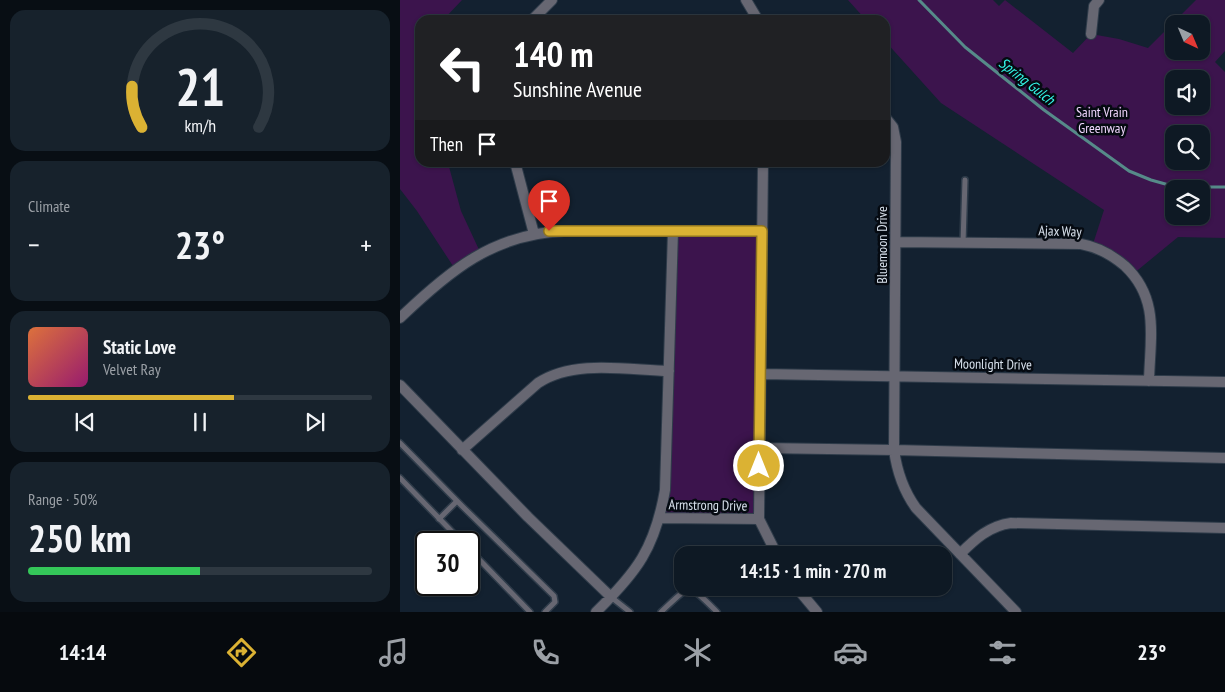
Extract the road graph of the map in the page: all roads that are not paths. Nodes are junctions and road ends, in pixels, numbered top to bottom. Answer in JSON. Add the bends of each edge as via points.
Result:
{"nodes":[{"id":1,"x":552,"y":0,"type":"edge"},
{"id":2,"x":746,"y":0,"type":"edge"},
{"id":3,"x":1099,"y":0,"type":"edge"},
{"id":4,"x":537,"y":15,"type":"edge"},
{"id":5,"x":755,"y":15,"type":"edge"},
{"id":6,"x":1090,"y":34,"type":"dead end"},
{"id":7,"x":890,"y":124,"type":"edge"},
{"id":8,"x":516,"y":167,"type":"edge"},
{"id":9,"x":764,"y":167,"type":"edge"},
{"id":10,"x":965,"y":180,"type":"dead end"},
{"id":11,"x":673,"y":231,"type":"junction"},
{"id":12,"x":762,"y":231,"type":"junction"},
{"id":13,"x":534,"y":234,"type":"junction"},
{"id":14,"x":896,"y":242,"type":"junction"},
{"id":15,"x":963,"y":242,"type":"junction"},
{"id":16,"x":400,"y":318,"type":"edge"},
{"id":17,"x":669,"y":371,"type":"junction"},
{"id":18,"x":760,"y":374,"type":"junction"},
{"id":19,"x":894,"y":376,"type":"junction"},
{"id":20,"x":1149,"y":381,"type":"junction"},
{"id":21,"x":1225,"y":382,"type":"edge"},
{"id":22,"x":400,"y":385,"type":"edge"},
{"id":23,"x":400,"y":443,"type":"edge"},
{"id":24,"x":759,"y":448,"type":"junction"},
{"id":25,"x":462,"y":450,"type":"junction"},
{"id":26,"x":894,"y":450,"type":"junction"},
{"id":27,"x":1225,"y":458,"type":"edge"},
{"id":28,"x":400,"y":478,"type":"edge"},
{"id":29,"x":457,"y":501,"type":"junction"},
{"id":30,"x":660,"y":518,"type":"junction"},
{"id":31,"x":439,"y":519,"type":"junction"},
{"id":32,"x":759,"y":519,"type":"junction"},
{"id":33,"x":1225,"y":528,"type":"edge"},
{"id":34,"x":451,"y":531,"type":"edge"},
{"id":35,"x":772,"y":546,"type":"edge"},
{"id":36,"x":960,"y":554,"type":"junction"},
{"id":37,"x":480,"y":560,"type":"edge"},
{"id":38,"x":803,"y":596,"type":"edge"},
{"id":39,"x":611,"y":598,"type":"junction"},
{"id":40,"x":664,"y":611,"type":"edge"},
{"id":41,"x":530,"y":612,"type":"edge"},
{"id":42,"x":545,"y":612,"type":"edge"},
{"id":43,"x":596,"y":612,"type":"edge"},
{"id":44,"x":630,"y":612,"type":"edge"},
{"id":45,"x":716,"y":612,"type":"edge"},
{"id":46,"x":817,"y":612,"type":"edge"},
{"id":47,"x":1016,"y":612,"type":"edge"}],
"edges":[{"from":1,"to":4,"type":"street"},
{"from":2,"to":5,"type":"street"},
{"from":3,"to":6,"type":"street","via":[[1094,6]]},
{"from":7,"to":14,"type":"street","name":"Bluemoon Drive","via":[[896,142]]},
{"from":8,"to":13,"type":"street"},
{"from":9,"to":12,"type":"street","name":"Armstrong Drive"},
{"from":10,"to":15,"type":"lane"},
{"from":11,"to":12,"type":"street"},
{"from":11,"to":13,"type":"street","via":[[564,230]]},
{"from":11,"to":17,"type":"street","name":"Armstrong Drive"},
{"from":12,"to":18,"type":"street","name":"Armstrong Drive"},
{"from":13,"to":16,"type":"street","via":[[504,243],[455,269]]},
{"from":14,"to":15,"type":"street","name":"Ajax Way"},
{"from":14,"to":19,"type":"street","name":"Bluemoon Drive"},
{"from":15,"to":20,"type":"street","name":"Ajax Way","via":[[1081,244],[1097,248],[1121,262],[1136,278],[1148,300],[1151,314]]},
{"from":17,"to":25,"type":"street","via":[[592,368],[550,376]]},
{"from":17,"to":30,"type":"street","name":"Armstrong Drive","via":[[665,490]]},
{"from":18,"to":19,"type":"street","name":"Moonlight Drive"},
{"from":18,"to":24,"type":"street","name":"Armstrong Drive"},
{"from":19,"to":20,"type":"street","name":"Moonlight Drive"},
{"from":19,"to":26,"type":"street","name":"Bluemoon Drive"},
{"from":20,"to":21,"type":"street","name":"Moonlight Drive"},
{"from":22,"to":25,"type":"street"},
{"from":23,"to":29,"type":"lane"},
{"from":24,"to":26,"type":"street"},
{"from":24,"to":32,"type":"street","name":"Armstrong Drive"},
{"from":25,"to":39,"type":"street"},
{"from":26,"to":27,"type":"street"},
{"from":26,"to":36,"type":"street","name":"Bluemoon Drive","via":[[899,478],[909,499]]},
{"from":28,"to":31,"type":"lane"},
{"from":29,"to":31,"type":"lane"},
{"from":29,"to":42,"type":"lane","via":[[554,596],[555,602]]},
{"from":30,"to":32,"type":"street","name":"Armstrong Drive"},
{"from":30,"to":39,"type":"street","name":"Armstrong Drive","via":[[640,562]]},
{"from":31,"to":34,"type":"lane"},
{"from":32,"to":35,"type":"street"},
{"from":33,"to":36,"type":"street","via":[[1011,523],[991,528]]},
{"from":36,"to":47,"type":"street","name":"Bluemoon Drive"},
{"from":37,"to":41,"type":"lane"},
{"from":38,"to":46,"type":"street"},
{"from":39,"to":43,"type":"street","name":"Armstrong Drive"},
{"from":39,"to":44,"type":"lane"},
{"from":40,"to":45,"type":"lane","via":[[683,591],[689,590],[696,592]]}]}
